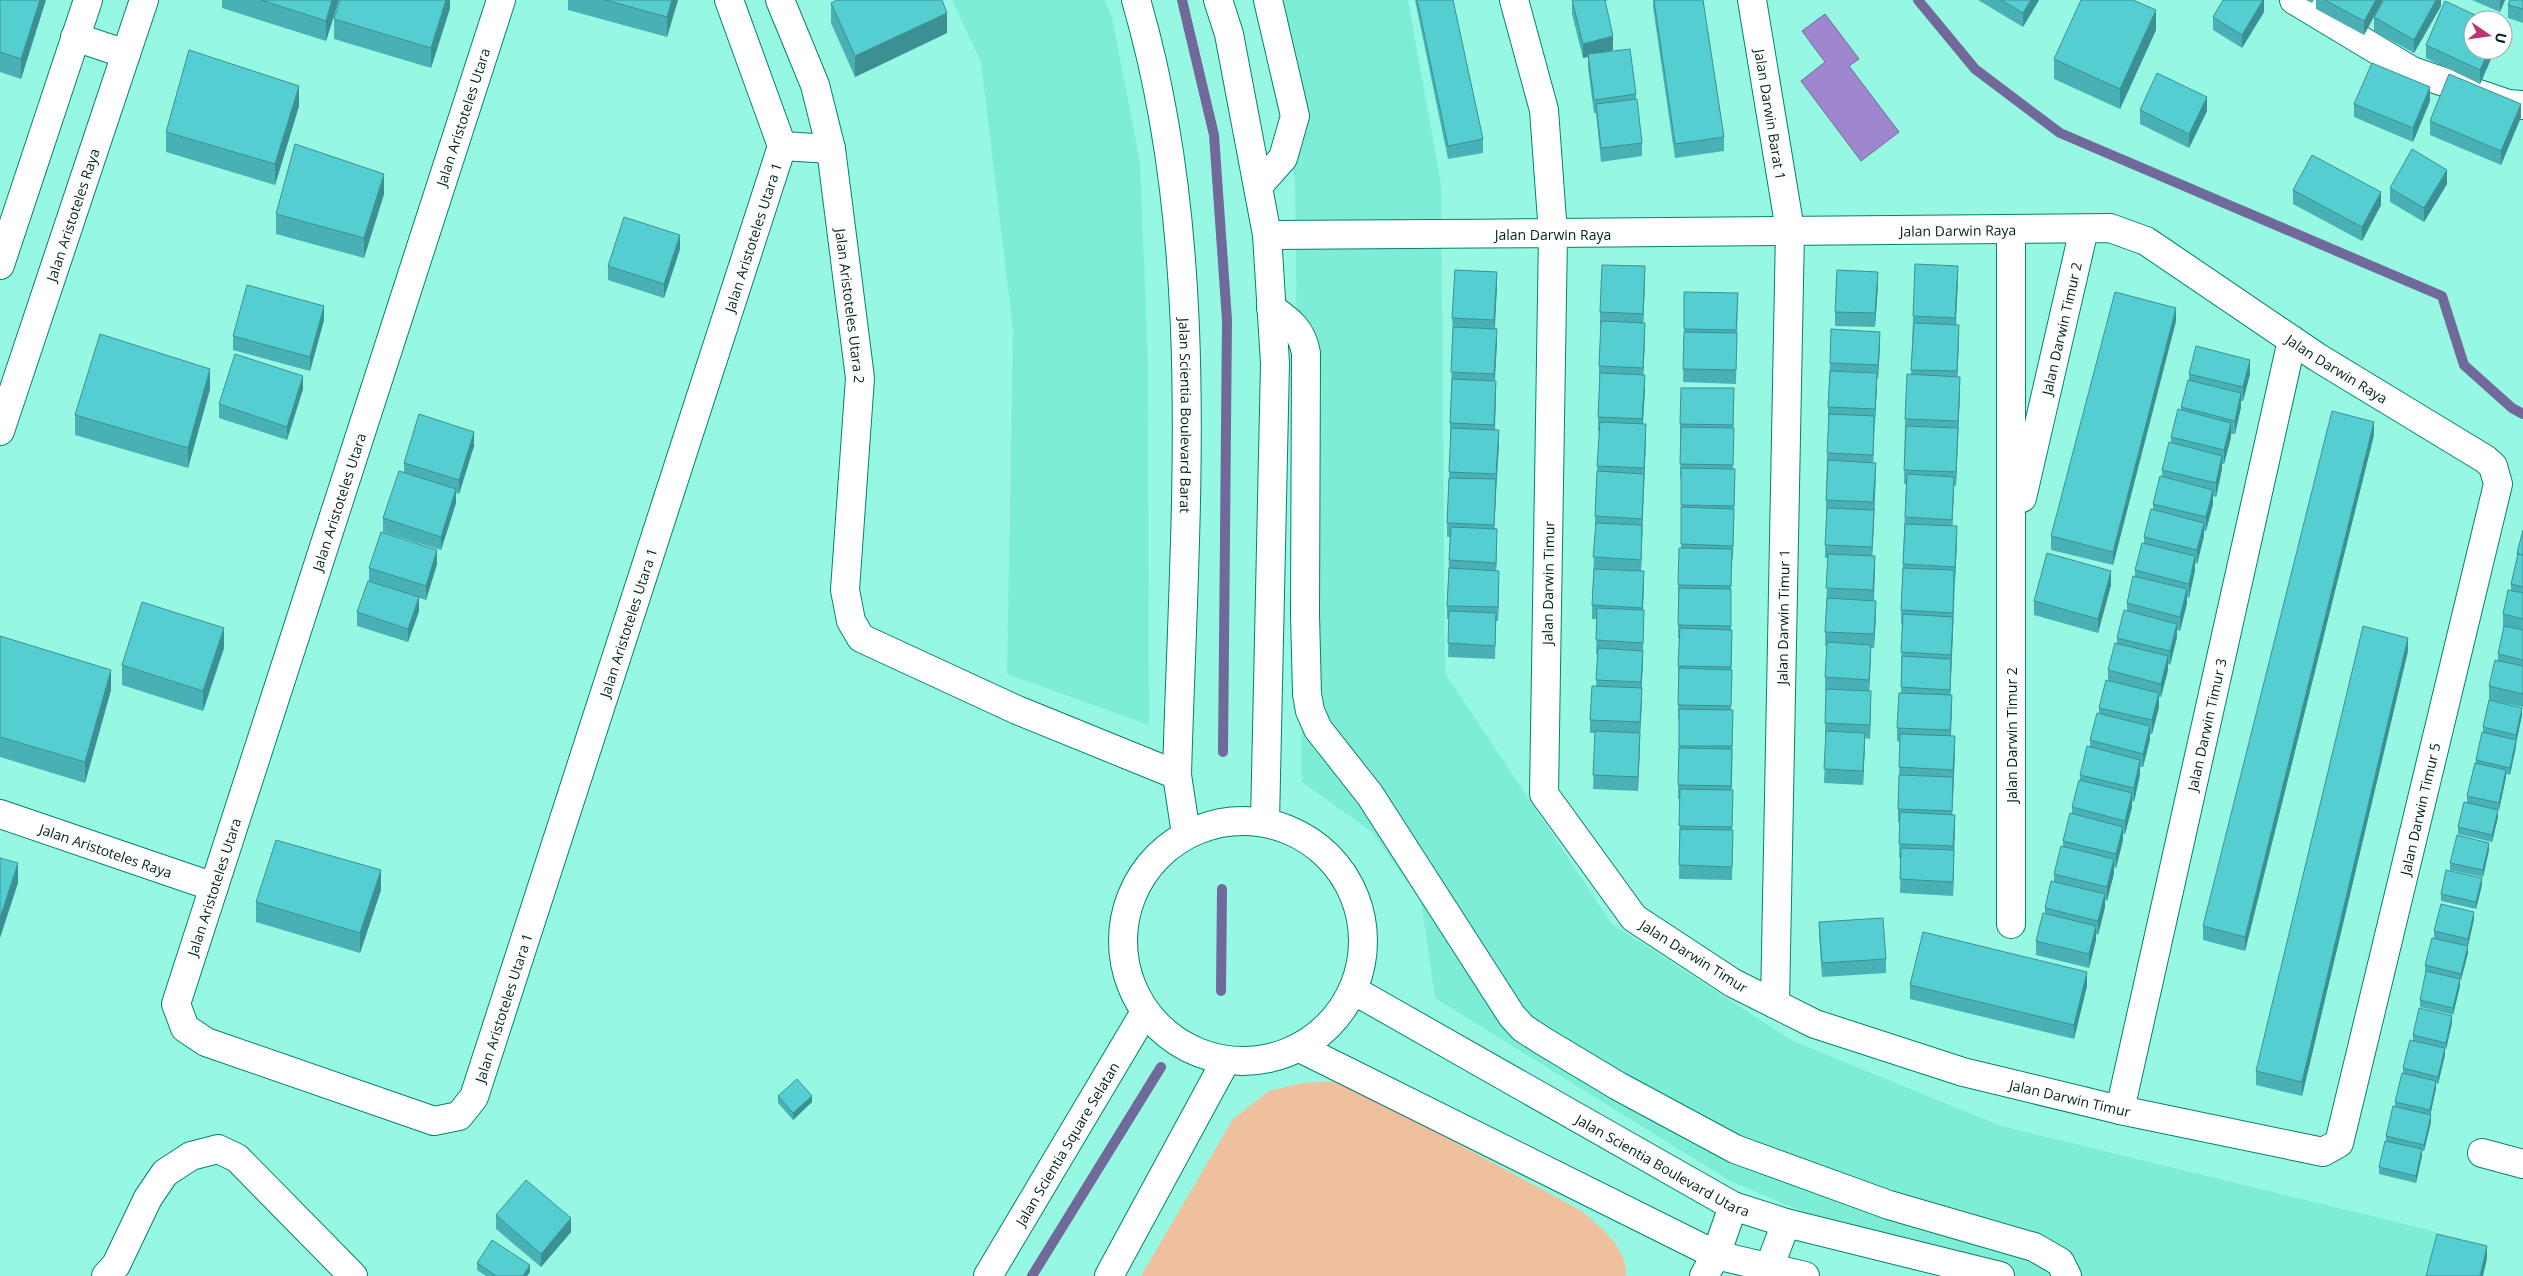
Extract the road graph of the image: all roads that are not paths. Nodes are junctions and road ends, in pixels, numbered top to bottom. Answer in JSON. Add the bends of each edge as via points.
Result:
{"nodes":[{"id":1,"x":88,"y":0,"type":"edge"},
{"id":2,"x":144,"y":0,"type":"edge"},
{"id":3,"x":501,"y":0,"type":"edge"},
{"id":4,"x":729,"y":0,"type":"edge"},
{"id":5,"x":780,"y":0,"type":"edge"},
{"id":6,"x":1136,"y":0,"type":"edge"},
{"id":7,"x":1218,"y":0,"type":"edge"},
{"id":8,"x":1268,"y":0,"type":"edge"},
{"id":9,"x":1514,"y":0,"type":"edge"},
{"id":10,"x":1752,"y":0,"type":"edge"},
{"id":11,"x":2294,"y":0,"type":"edge"},
{"id":12,"x":75,"y":37,"type":"junction"},
{"id":13,"x":126,"y":54,"type":"junction"},
{"id":14,"x":2523,"y":105,"type":"edge"},
{"id":15,"x":782,"y":146,"type":"junction"},
{"id":16,"x":831,"y":149,"type":"junction"},
{"id":17,"x":1259,"y":185,"type":"junction"},
{"id":18,"x":2011,"y":229,"type":"junction"},
{"id":19,"x":2084,"y":229,"type":"junction"},
{"id":20,"x":1790,"y":230,"type":"junction"},
{"id":21,"x":1267,"y":234,"type":"junction"},
{"id":22,"x":1553,"y":234,"type":"junction"},
{"id":23,"x":0,"y":265,"type":"edge"},
{"id":24,"x":1271,"y":308,"type":"junction"},
{"id":25,"x":2292,"y":340,"type":"junction"},
{"id":26,"x":0,"y":431,"type":"edge"},
{"id":27,"x":2485,"y":459,"type":"joint"},
{"id":28,"x":2011,"y":545,"type":"junction"},
{"id":29,"x":1177,"y":775,"type":"junction"},
{"id":30,"x":0,"y":814,"type":"edge"},
{"id":31,"x":1266,"y":822,"type":"junction"},
{"id":32,"x":1186,"y":834,"type":"junction"},
{"id":33,"x":214,"y":887,"type":"junction"},
{"id":34,"x":2011,"y":924,"type":"dead end"},
{"id":35,"x":1353,"y":990,"type":"junction"},
{"id":36,"x":176,"y":1004,"type":"joint"},
{"id":37,"x":1775,"y":1004,"type":"junction"},
{"id":38,"x":1145,"y":1012,"type":"junction"},
{"id":39,"x":1300,"y":1048,"type":"junction"},
{"id":40,"x":1225,"y":1062,"type":"junction"},
{"id":41,"x":2120,"y":1110,"type":"junction"},
{"id":42,"x":2323,"y":1152,"type":"joint"},
{"id":43,"x":2482,"y":1153,"type":"dead end"},
{"id":44,"x":2523,"y":1164,"type":"edge"},
{"id":45,"x":1733,"y":1206,"type":"junction"},
{"id":46,"x":1786,"y":1223,"type":"junction"},
{"id":47,"x":1710,"y":1266,"type":"edge"},
{"id":48,"x":1769,"y":1272,"type":"edge"},
{"id":49,"x":106,"y":1276,"type":"edge"},
{"id":50,"x":352,"y":1276,"type":"edge"},
{"id":51,"x":988,"y":1276,"type":"edge"},
{"id":52,"x":1109,"y":1276,"type":"edge"},
{"id":53,"x":1806,"y":1276,"type":"edge"},
{"id":54,"x":2000,"y":1276,"type":"edge"},
{"id":55,"x":2067,"y":1276,"type":"edge"}],
"edges":[{"from":1,"to":12,"type":"street"},
{"from":2,"to":13,"type":"street","name":"Jalan Aristoteles Raya"},
{"from":3,"to":33,"type":"street","name":"Jalan Aristoteles Utara"},
{"from":4,"to":15,"type":"street"},
{"from":5,"to":16,"type":"street","name":"Jalan Aristoteles Utara 2","via":[[815,85]]},
{"from":6,"to":29,"type":"street","name":"Jalan Scientia Boulevard Barat","via":[[1173,178],[1188,379]]},
{"from":7,"to":17,"type":"street","via":[[1229,34]]},
{"from":8,"to":17,"type":"street","via":[[1295,116],[1283,158]]},
{"from":9,"to":22,"type":"street","name":"Jalan Darwin Timur","via":[[1544,110]]},
{"from":10,"to":20,"type":"street","name":"Jalan Darwin Barat 1"},
{"from":11,"to":14,"type":"street","via":[[2412,71],[2508,104]]},
{"from":12,"to":13,"type":"street"},
{"from":12,"to":23,"type":"street"},
{"from":13,"to":26,"type":"street","name":"Jalan Aristoteles Raya"},
{"from":15,"to":16,"type":"street"},
{"from":15,"to":36,"type":"street","name":"Jalan Aristoteles Utara 1","via":[[474,1098],[459,1116],[434,1121],[206,1042],[185,1028]]},
{"from":16,"to":29,"type":"street","name":"Jalan Aristoteles Utara 2","via":[[860,378],[846,590],[851,621],[861,638],[887,652],[1017,710]]},
{"from":17,"to":21,"type":"street"},
{"from":18,"to":19,"type":"street","name":"Jalan Darwin Raya"},
{"from":18,"to":20,"type":"street","name":"Jalan Darwin Raya"},
{"from":18,"to":28,"type":"street","name":"Jalan Darwin Timur 2"},
{"from":19,"to":25,"type":"street","name":"Jalan Darwin Raya","via":[[2110,228],[2146,241]]},
{"from":19,"to":28,"type":"street","name":"Jalan Darwin Timur 2"},
{"from":20,"to":22,"type":"street","name":"Jalan Darwin Raya"},
{"from":20,"to":37,"type":"street","name":"Jalan Darwin Timur 1"},
{"from":21,"to":22,"type":"street","name":"Jalan Darwin Raya"},
{"from":21,"to":24,"type":"street"},
{"from":22,"to":37,"type":"street","name":"Jalan Darwin Timur","via":[[1544,794],[1634,918],[1733,983]]},
{"from":24,"to":31,"type":"street","via":[[1275,363]]},
{"from":24,"to":55,"type":"street","via":[[1300,332],[1306,353],[1305,632],[1310,711],[1322,735],[1370,795],[1512,1016],[1523,1028],[1568,1056],[1735,1149],[1888,1205],[2034,1247],[2060,1262]]},
{"from":25,"to":27,"type":"street","name":"Jalan Darwin Raya"},
{"from":25,"to":41,"type":"street","name":"Jalan Darwin Timur 3"},
{"from":27,"to":42,"type":"street","name":"Jalan Darwin Timur 5","via":[[2493,466],[2496,475],[2496,494],[2343,1136],[2334,1147]]},
{"from":28,"to":34,"type":"street","name":"Jalan Darwin Timur 2"},
{"from":29,"to":32,"type":"street","name":"Jalan Scientia Boulevard Barat"},
{"from":30,"to":33,"type":"street","name":"Jalan Aristoteles Raya"},
{"from":31,"to":32,"type":"street","via":[[1225,821]]},
{"from":31,"to":35,"type":"street","via":[[1299,834],[1328,855],[1350,885],[1361,919],[1362,955]]},
{"from":32,"to":38,"type":"street","via":[[1154,859],[1131,894],[1122,934],[1126,976]]},
{"from":33,"to":36,"type":"street","name":"Jalan Aristoteles Utara"},
{"from":35,"to":39,"type":"street","via":[[1332,1023]]},
{"from":35,"to":45,"type":"street","name":"Jalan Scientia Boulevard Utara"},
{"from":37,"to":41,"type":"street","name":"Jalan Darwin Timur","via":[[1815,1024],[1962,1072]]},
{"from":38,"to":40,"type":"street","via":[[1166,1036],[1194,1053]]},
{"from":38,"to":51,"type":"street","name":"Jalan Scientia Square Selatan"},
{"from":39,"to":40,"type":"street","via":[[1264,1061]]},
{"from":39,"to":47,"type":"street"},
{"from":40,"to":52,"type":"street"},
{"from":41,"to":42,"type":"street","name":"Jalan Darwin Timur"},
{"from":43,"to":44,"type":"street"},
{"from":45,"to":46,"type":"street","name":"Jalan Scientia Boulevard Utara"},
{"from":45,"to":47,"type":"street"},
{"from":46,"to":48,"type":"street"},
{"from":46,"to":54,"type":"street","name":"Jalan Scientia Boulevard Utara"},
{"from":47,"to":48,"type":"street"},
{"from":48,"to":53,"type":"street"},
{"from":49,"to":50,"type":"street","via":[[116,1265],[148,1198],[165,1173],[191,1156],[218,1149],[236,1158]]}]}
